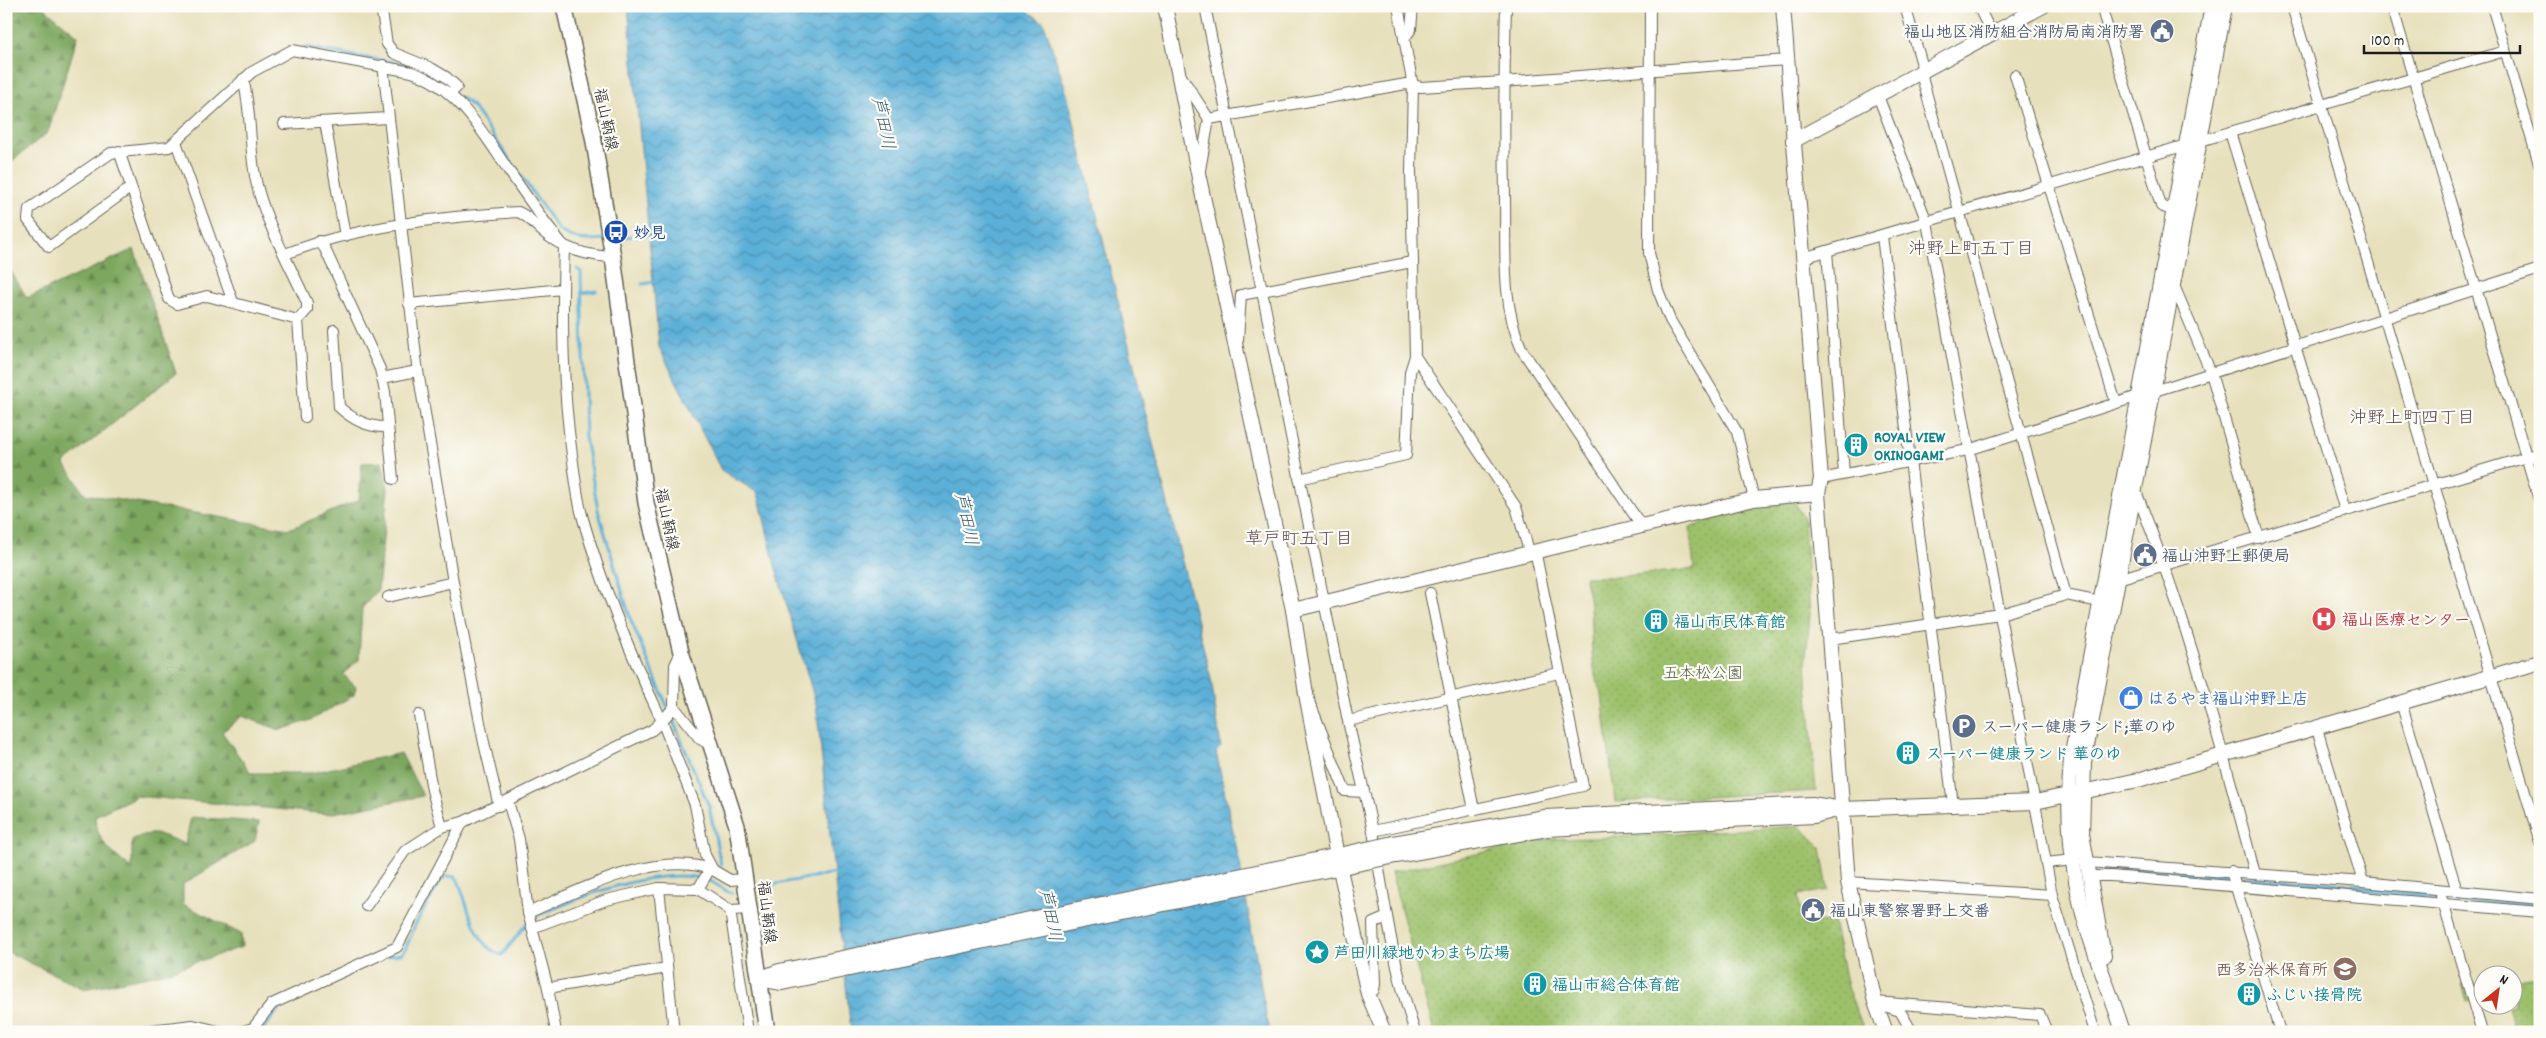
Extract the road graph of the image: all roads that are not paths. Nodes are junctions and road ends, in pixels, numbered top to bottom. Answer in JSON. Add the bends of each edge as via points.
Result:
{"nodes":[{"id":1,"x":382,"y":6,"type":"edge"},
{"id":2,"x":564,"y":6,"type":"edge"},
{"id":3,"x":1165,"y":6,"type":"edge"},
{"id":4,"x":1205,"y":6,"type":"edge"},
{"id":5,"x":1398,"y":6,"type":"edge"},
{"id":6,"x":1412,"y":6,"type":"edge"},
{"id":7,"x":1506,"y":6,"type":"edge"},
{"id":8,"x":1650,"y":6,"type":"edge"},
{"id":9,"x":1783,"y":6,"type":"edge"},
{"id":10,"x":1905,"y":6,"type":"edge"},
{"id":11,"x":1978,"y":6,"type":"edge"},
{"id":12,"x":2043,"y":6,"type":"edge"},
{"id":13,"x":2101,"y":6,"type":"edge"},
{"id":14,"x":2212,"y":6,"type":"edge"},
{"id":15,"x":2225,"y":6,"type":"edge"},
{"id":16,"x":2292,"y":6,"type":"edge"},
{"id":17,"x":2392,"y":6,"type":"edge"},
{"id":18,"x":2492,"y":6,"type":"edge"},
{"id":19,"x":1992,"y":34,"type":"junction"},
{"id":20,"x":1404,"y":39,"type":"junction"},
{"id":21,"x":2505,"y":51,"type":"junction"},
{"id":22,"x":1787,"y":60,"type":"junction"},
{"id":23,"x":382,"y":65,"type":"junction"},
{"id":24,"x":1649,"y":72,"type":"junction"},
{"id":25,"x":1922,"y":72,"type":"junction"},
{"id":26,"x":1179,"y":74,"type":"junction"},
{"id":27,"x":2015,"y":75,"type":"dead end"},
{"id":28,"x":2413,"y":77,"type":"junction"},
{"id":29,"x":243,"y":79,"type":"junction"},
{"id":30,"x":1503,"y":82,"type":"junction"},
{"id":31,"x":1413,"y":86,"type":"junction"},
{"id":32,"x":450,"y":94,"type":"junction"},
{"id":33,"x":1878,"y":96,"type":"junction"},
{"id":34,"x":2320,"y":104,"type":"junction"},
{"id":35,"x":1227,"y":117,"type":"junction"},
{"id":36,"x":388,"y":118,"type":"junction"},
{"id":37,"x":1209,"y":119,"type":"junction"},
{"id":38,"x":325,"y":122,"type":"junction"},
{"id":39,"x":284,"y":124,"type":"dead end"},
{"id":40,"x":2230,"y":132,"type":"junction"},
{"id":41,"x":2200,"y":140,"type":"junction"},
{"id":42,"x":1793,"y":141,"type":"junction"},
{"id":43,"x":176,"y":142,"type":"junction"},
{"id":44,"x":2186,"y":145,"type":"junction"},
{"id":45,"x":119,"y":151,"type":"junction"},
{"id":46,"x":2145,"y":157,"type":"junction"},
{"id":47,"x":2540,"y":167,"type":"edge"},
{"id":48,"x":1199,"y":178,"type":"junction"},
{"id":49,"x":2049,"y":185,"type":"junction"},
{"id":50,"x":130,"y":188,"type":"junction"},
{"id":51,"x":2173,"y":211,"type":"junction"},
{"id":52,"x":1961,"y":212,"type":"junction"},
{"id":53,"x":1927,"y":222,"type":"junction"},
{"id":54,"x":402,"y":225,"type":"junction"},
{"id":55,"x":345,"y":236,"type":"junction"},
{"id":56,"x":1882,"y":236,"type":"junction"},
{"id":57,"x":319,"y":241,"type":"junction"},
{"id":58,"x":611,"y":244,"type":"junction"},
{"id":59,"x":564,"y":246,"type":"junction"},
{"id":60,"x":1827,"y":251,"type":"junction"},
{"id":61,"x":285,"y":254,"type":"junction"},
{"id":62,"x":1803,"y":258,"type":"junction"},
{"id":63,"x":1412,"y":262,"type":"junction"},
{"id":64,"x":2540,"y":269,"type":"edge"},
{"id":65,"x":2173,"y":282,"type":"junction"},
{"id":66,"x":563,"y":289,"type":"junction"},
{"id":67,"x":2476,"y":290,"type":"junction"},
{"id":68,"x":1261,"y":291,"type":"junction"},
{"id":69,"x":233,"y":302,"type":"junction"},
{"id":70,"x":409,"y":304,"type":"junction"},
{"id":71,"x":2384,"y":319,"type":"junction"},
{"id":72,"x":298,"y":320,"type":"junction"},
{"id":73,"x":334,"y":330,"type":"dead end"},
{"id":74,"x":2295,"y":347,"type":"junction"},
{"id":75,"x":1415,"y":356,"type":"junction"},
{"id":76,"x":1237,"y":358,"type":"junction"},
{"id":77,"x":418,"y":371,"type":"junction"},
{"id":78,"x":2211,"y":374,"type":"junction"},
{"id":79,"x":382,"y":378,"type":"junction"},
{"id":80,"x":2154,"y":390,"type":"junction"},
{"id":81,"x":2139,"y":397,"type":"junction"},
{"id":82,"x":2116,"y":403,"type":"junction"},
{"id":83,"x":305,"y":417,"type":"dead end"},
{"id":84,"x":388,"y":427,"type":"junction"},
{"id":85,"x":2021,"y":433,"type":"junction"},
{"id":86,"x":1968,"y":450,"type":"junction"},
{"id":87,"x":2540,"y":453,"type":"edge"},
{"id":88,"x":2526,"y":457,"type":"junction"},
{"id":89,"x":1910,"y":462,"type":"junction"},
{"id":90,"x":1844,"y":474,"type":"junction"},
{"id":91,"x":393,"y":479,"type":"dead end"},
{"id":92,"x":1299,"y":479,"type":"junction"},
{"id":93,"x":1821,"y":479,"type":"junction"},
{"id":94,"x":2432,"y":486,"type":"junction"},
{"id":95,"x":2135,"y":488,"type":"junction"},
{"id":96,"x":1818,"y":493,"type":"junction"},
{"id":97,"x":1754,"y":499,"type":"junction"},
{"id":98,"x":2540,"y":504,"type":"edge"},
{"id":99,"x":2345,"y":510,"type":"junction"},
{"id":100,"x":1641,"y":525,"type":"junction"},
{"id":101,"x":2260,"y":538,"type":"junction"},
{"id":102,"x":1532,"y":551,"type":"junction"},
{"id":103,"x":2166,"y":565,"type":"junction"},
{"id":104,"x":2118,"y":579,"type":"junction"},
{"id":105,"x":453,"y":582,"type":"junction"},
{"id":106,"x":1430,"y":593,"type":"dead end"},
{"id":107,"x":2066,"y":595,"type":"junction"},
{"id":108,"x":388,"y":597,"type":"dead end"},
{"id":109,"x":1324,"y":602,"type":"junction"},
{"id":110,"x":2100,"y":602,"type":"junction"},
{"id":111,"x":1292,"y":610,"type":"junction"},
{"id":112,"x":2000,"y":614,"type":"junction"},
{"id":113,"x":1930,"y":626,"type":"junction"},
{"id":114,"x":1830,"y":639,"type":"junction"},
{"id":115,"x":681,"y":652,"type":"junction"},
{"id":116,"x":2540,"y":662,"type":"edge"},
{"id":117,"x":1559,"y":673,"type":"junction"},
{"id":118,"x":2490,"y":677,"type":"junction"},
{"id":119,"x":1306,"y":694,"type":"junction"},
{"id":120,"x":1451,"y":697,"type":"junction"},
{"id":121,"x":2401,"y":702,"type":"junction"},
{"id":122,"x":673,"y":709,"type":"junction"},
{"id":123,"x":419,"y":715,"type":"dead end"},
{"id":124,"x":663,"y":720,"type":"junction"},
{"id":125,"x":1348,"y":722,"type":"junction"},
{"id":126,"x":2317,"y":729,"type":"junction"},
{"id":127,"x":712,"y":745,"type":"junction"},
{"id":128,"x":2224,"y":755,"type":"junction"},
{"id":129,"x":2082,"y":791,"type":"junction"},
{"id":130,"x":1364,"y":792,"type":"junction"},
{"id":131,"x":2068,"y":794,"type":"junction"},
{"id":132,"x":2035,"y":802,"type":"junction"},
{"id":133,"x":503,"y":804,"type":"junction"},
{"id":134,"x":1953,"y":805,"type":"junction"},
{"id":135,"x":1842,"y":809,"type":"junction"},
{"id":136,"x":1474,"y":810,"type":"junction"},
{"id":137,"x":463,"y":822,"type":"junction"},
{"id":138,"x":442,"y":827,"type":"junction"},
{"id":139,"x":1373,"y":831,"type":"junction"},
{"id":140,"x":2540,"y":842,"type":"edge"},
{"id":141,"x":2080,"y":861,"type":"junction"},
{"id":142,"x":1337,"y":862,"type":"junction"},
{"id":143,"x":2046,"y":863,"type":"junction"},
{"id":144,"x":710,"y":870,"type":"junction"},
{"id":145,"x":2255,"y":874,"type":"junction"},
{"id":146,"x":2088,"y":876,"type":"junction"},
{"id":147,"x":746,"y":878,"type":"junction"},
{"id":148,"x":2234,"y":879,"type":"junction"},
{"id":149,"x":1848,"y":882,"type":"junction"},
{"id":150,"x":2363,"y":882,"type":"junction"},
{"id":151,"x":699,"y":887,"type":"junction"},
{"id":152,"x":659,"y":888,"type":"junction"},
{"id":153,"x":2457,"y":890,"type":"junction"},
{"id":154,"x":2052,"y":895,"type":"junction"},
{"id":155,"x":2440,"y":895,"type":"junction"},
{"id":156,"x":2540,"y":900,"type":"edge"},
{"id":157,"x":366,"y":906,"type":"dead end"},
{"id":158,"x":750,"y":909,"type":"junction"},
{"id":159,"x":730,"y":910,"type":"junction"},
{"id":160,"x":2540,"y":912,"type":"edge"},
{"id":161,"x":1387,"y":917,"type":"junction"},
{"id":162,"x":530,"y":921,"type":"junction"},
{"id":163,"x":667,"y":968,"type":"junction"},
{"id":164,"x":759,"y":979,"type":"junction"},
{"id":165,"x":548,"y":988,"type":"junction"},
{"id":166,"x":1368,"y":994,"type":"junction"},
{"id":167,"x":2112,"y":996,"type":"junction"},
{"id":168,"x":1875,"y":1002,"type":"junction"},
{"id":169,"x":133,"y":1032,"type":"edge"},
{"id":170,"x":223,"y":1032,"type":"edge"},
{"id":171,"x":240,"y":1032,"type":"edge"},
{"id":172,"x":556,"y":1032,"type":"edge"},
{"id":173,"x":674,"y":1032,"type":"edge"},
{"id":174,"x":748,"y":1032,"type":"edge"},
{"id":175,"x":766,"y":1032,"type":"edge"},
{"id":176,"x":1384,"y":1032,"type":"edge"},
{"id":177,"x":1415,"y":1032,"type":"edge"},
{"id":178,"x":1886,"y":1032,"type":"edge"},
{"id":179,"x":1912,"y":1032,"type":"edge"},
{"id":180,"x":2047,"y":1032,"type":"edge"},
{"id":181,"x":2095,"y":1032,"type":"edge"},
{"id":182,"x":2123,"y":1032,"type":"edge"},
{"id":183,"x":2280,"y":1032,"type":"edge"},
{"id":184,"x":2482,"y":1032,"type":"edge"}],
"edges":[{"from":1,"to":32,"type":"street","via":[[387,44],[394,53],[446,77],[457,87]]},
{"from":2,"to":58,"type":"main road","name":"福山鞆線","via":[[593,136]]},
{"from":3,"to":26,"type":"street"},
{"from":4,"to":35,"type":"street"},
{"from":5,"to":20,"type":"street"},
{"from":6,"to":20,"type":"street","via":[[1411,29]]},
{"from":7,"to":30,"type":"street"},
{"from":8,"to":24,"type":"street"},
{"from":9,"to":22,"type":"street"},
{"from":10,"to":25,"type":"street"},
{"from":11,"to":19,"type":"street"},
{"from":12,"to":19,"type":"street"},
{"from":13,"to":46,"type":"street"},
{"from":14,"to":44,"type":"street"},
{"from":15,"to":41,"type":"street"},
{"from":16,"to":34,"type":"street"},
{"from":17,"to":28,"type":"street"},
{"from":18,"to":21,"type":"street"},
{"from":19,"to":25,"type":"street"},
{"from":20,"to":31,"type":"street"},
{"from":21,"to":28,"type":"street"},
{"from":21,"to":47,"type":"street"},
{"from":22,"to":24,"type":"street"},
{"from":22,"to":42,"type":"street"},
{"from":23,"to":29,"type":"street","via":[[292,50]]},
{"from":23,"to":32,"type":"street","via":[[428,78]]},
{"from":23,"to":36,"type":"street"},
{"from":24,"to":30,"type":"street"},
{"from":24,"to":97,"type":"street","via":[[1649,253],[1658,290],[1670,320],[1736,432]]},
{"from":25,"to":33,"type":"street"},
{"from":25,"to":52,"type":"street"},
{"from":26,"to":37,"type":"street"},
{"from":26,"to":48,"type":"street"},
{"from":27,"to":49,"type":"street"},
{"from":28,"to":34,"type":"street"},
{"from":28,"to":67,"type":"street"},
{"from":29,"to":43,"type":"street"},
{"from":29,"to":61,"type":"street","via":[[258,193]]},
{"from":30,"to":31,"type":"street"},
{"from":30,"to":100,"type":"street","via":[[1506,290],[1513,330],[1522,350]]},
{"from":31,"to":35,"type":"street","via":[[1406,84]]},
{"from":31,"to":63,"type":"street"},
{"from":32,"to":59,"type":"street","via":[[475,121],[542,220]]},
{"from":33,"to":42,"type":"street"},
{"from":33,"to":53,"type":"street"},
{"from":34,"to":40,"type":"street"},
{"from":34,"to":71,"type":"street"},
{"from":35,"to":37,"type":"street"},
{"from":35,"to":68,"type":"street"},
{"from":36,"to":38,"type":"street"},
{"from":36,"to":54,"type":"street"},
{"from":37,"to":48,"type":"street"},
{"from":38,"to":39,"type":"street"},
{"from":38,"to":55,"type":"street"},
{"from":40,"to":41,"type":"street"},
{"from":40,"to":74,"type":"street"},
{"from":41,"to":44,"type":"street"},
{"from":41,"to":65,"type":"street"},
{"from":42,"to":62,"type":"street"},
{"from":43,"to":45,"type":"street","via":[[169,147]]},
{"from":43,"to":69,"type":"street"},
{"from":44,"to":46,"type":"street"},
{"from":44,"to":51,"type":"street"},
{"from":45,"to":50,"type":"street"},
{"from":45,"to":50,"type":"street","via":[[111,153],[29,210],[28,220],[49,248]]},
{"from":46,"to":49,"type":"street"},
{"from":46,"to":51,"type":"street","via":[[2161,206]]},
{"from":48,"to":76,"type":"street"},
{"from":49,"to":52,"type":"street"},
{"from":49,"to":82,"type":"street"},
{"from":50,"to":69,"type":"street","via":[[169,300],[177,304],[207,296]]},
{"from":51,"to":81,"type":"street"},
{"from":52,"to":53,"type":"street"},
{"from":52,"to":85,"type":"street"},
{"from":53,"to":56,"type":"street"},
{"from":53,"to":86,"type":"street"},
{"from":54,"to":55,"type":"street"},
{"from":54,"to":59,"type":"street","via":[[450,216],[518,212]]},
{"from":54,"to":70,"type":"street"},
{"from":55,"to":57,"type":"street"},
{"from":56,"to":60,"type":"street"},
{"from":56,"to":89,"type":"street"},
{"from":57,"to":61,"type":"street"},
{"from":57,"to":79,"type":"street"},
{"from":58,"to":59,"type":"street","via":[[594,256]]},
{"from":58,"to":115,"type":"main road","name":"福山鞆線","via":[[646,503]]},
{"from":59,"to":66,"type":"street"},
{"from":60,"to":62,"type":"street"},
{"from":60,"to":90,"type":"street"},
{"from":61,"to":72,"type":"street","via":[[307,303],[307,310]]},
{"from":62,"to":93,"type":"street"},
{"from":63,"to":68,"type":"street"},
{"from":63,"to":75,"type":"street"},
{"from":64,"to":67,"type":"street"},
{"from":65,"to":78,"type":"street"},
{"from":65,"to":80,"type":"street"},
{"from":66,"to":70,"type":"street"},
{"from":66,"to":124,"type":"street","via":[[566,412],[583,517],[631,656]]},
{"from":67,"to":71,"type":"street"},
{"from":67,"to":88,"type":"street"},
{"from":68,"to":76,"type":"street","via":[[1241,295]]},
{"from":68,"to":92,"type":"street"},
{"from":69,"to":72,"type":"street"},
{"from":70,"to":77,"type":"street"},
{"from":71,"to":74,"type":"street"},
{"from":71,"to":94,"type":"street"},
{"from":72,"to":83,"type":"street"},
{"from":73,"to":84,"type":"street","via":[[339,407],[350,417],[375,428]]},
{"from":74,"to":78,"type":"street"},
{"from":74,"to":99,"type":"street"},
{"from":75,"to":92,"type":"street","via":[[1410,372],[1406,455]]},
{"from":75,"to":102,"type":"street","via":[[1516,507]]},
{"from":76,"to":111,"type":"street"},
{"from":77,"to":79,"type":"street"},
{"from":77,"to":105,"type":"street"},
{"from":78,"to":80,"type":"street"},
{"from":78,"to":101,"type":"street"},
{"from":79,"to":84,"type":"street"},
{"from":80,"to":81,"type":"street"},
{"from":80,"to":95,"type":"street"},
{"from":81,"to":82,"type":"street"},
{"from":81,"to":110,"type":"street"},
{"from":82,"to":85,"type":"street"},
{"from":84,"to":91,"type":"street"},
{"from":85,"to":86,"type":"street"},
{"from":85,"to":107,"type":"street"},
{"from":86,"to":89,"type":"street"},
{"from":86,"to":112,"type":"street"},
{"from":87,"to":88,"type":"street"},
{"from":88,"to":94,"type":"street"},
{"from":88,"to":98,"type":"street"},
{"from":89,"to":90,"type":"street"},
{"from":89,"to":113,"type":"street"},
{"from":90,"to":93,"type":"street"},
{"from":92,"to":109,"type":"street"},
{"from":93,"to":96,"type":"street"},
{"from":94,"to":99,"type":"street"},
{"from":94,"to":118,"type":"street"},
{"from":95,"to":103,"type":"street"},
{"from":95,"to":104,"type":"street"},
{"from":96,"to":97,"type":"street"},
{"from":96,"to":114,"type":"street"},
{"from":97,"to":100,"type":"street"},
{"from":99,"to":101,"type":"street"},
{"from":100,"to":102,"type":"street"},
{"from":101,"to":103,"type":"street"},
{"from":102,"to":109,"type":"street"},
{"from":102,"to":117,"type":"street"},
{"from":103,"to":104,"type":"street"},
{"from":103,"to":128,"type":"street"},
{"from":104,"to":129,"type":"street","via":[[2084,762]]},
{"from":105,"to":108,"type":"street"},
{"from":105,"to":133,"type":"street","via":[[484,743]]},
{"from":106,"to":120,"type":"street"},
{"from":107,"to":110,"type":"street"},
{"from":107,"to":112,"type":"street"},
{"from":109,"to":111,"type":"street"},
{"from":109,"to":125,"type":"street"},
{"from":110,"to":131,"type":"street","via":[[2071,759]]},
{"from":111,"to":119,"type":"street"},
{"from":112,"to":113,"type":"street"},
{"from":112,"to":132,"type":"street"},
{"from":113,"to":114,"type":"street"},
{"from":113,"to":134,"type":"street"},
{"from":114,"to":135,"type":"street"},
{"from":115,"to":122,"type":"street","via":[[675,665]]},
{"from":115,"to":127,"type":"main road","name":"福山鞆線"},
{"from":116,"to":118,"type":"street"},
{"from":117,"to":120,"type":"street"},
{"from":117,"to":136,"type":"street","via":[[1582,786]]},
{"from":118,"to":121,"type":"street"},
{"from":118,"to":140,"type":"street"},
{"from":119,"to":130,"type":"street","via":[[1345,791]]},
{"from":119,"to":142,"type":"street"},
{"from":120,"to":125,"type":"street"},
{"from":120,"to":136,"type":"street"},
{"from":121,"to":126,"type":"street"},
{"from":121,"to":153,"type":"street"},
{"from":122,"to":124,"type":"street"},
{"from":122,"to":127,"type":"street","via":[[700,739]]},
{"from":123,"to":138,"type":"street"},
{"from":124,"to":133,"type":"street","via":[[652,730]]},
{"from":124,"to":144,"type":"street","via":[[695,805]]},
{"from":125,"to":130,"type":"street"},
{"from":126,"to":128,"type":"street"},
{"from":126,"to":150,"type":"street"},
{"from":127,"to":147,"type":"main road","name":"福山鞆線","via":[[737,826]]},
{"from":128,"to":129,"type":"street","via":[[2138,780]]},
{"from":128,"to":145,"type":"street"},
{"from":129,"to":131,"type":"street"},
{"from":129,"to":141,"type":"street"},
{"from":130,"to":139,"type":"street"},
{"from":131,"to":132,"type":"street"},
{"from":131,"to":141,"type":"street"},
{"from":132,"to":134,"type":"street"},
{"from":132,"to":143,"type":"street"},
{"from":133,"to":137,"type":"street"},
{"from":133,"to":162,"type":"street","via":[[519,839]]},
{"from":134,"to":135,"type":"street"},
{"from":135,"to":142,"type":"street","bridge":true,"via":[[1814,816],[1546,828],[1395,850]]},
{"from":135,"to":149,"type":"street"},
{"from":136,"to":139,"type":"street"},
{"from":137,"to":138,"type":"street"},
{"from":137,"to":171,"type":"street","via":[[397,947],[289,994],[272,1004],[253,1028]]},
{"from":138,"to":157,"type":"street","via":[[406,851]]},
{"from":139,"to":161,"type":"street"},
{"from":141,"to":143,"type":"street"},
{"from":141,"to":146,"type":"street"},
{"from":141,"to":148,"type":"street"},
{"from":141,"to":167,"type":"street","via":[[2088,933]]},
{"from":142,"to":164,"type":"street"},
{"from":142,"to":166,"type":"street"},
{"from":143,"to":154,"type":"street"},
{"from":144,"to":147,"type":"street","via":[[730,880]]},
{"from":144,"to":151,"type":"street"},
{"from":144,"to":162,"type":"street","via":[[694,866],[638,869],[599,881]]},
{"from":145,"to":148,"type":"street"},
{"from":145,"to":150,"type":"street"},
{"from":146,"to":148,"type":"street"},
{"from":146,"to":167,"type":"street"},
{"from":147,"to":158,"type":"main road","name":"福山鞆線"},
{"from":148,"to":155,"type":"street"},
{"from":148,"to":183,"type":"street"},
{"from":149,"to":154,"type":"street"},
{"from":149,"to":168,"type":"street"},
{"from":150,"to":155,"type":"street"},
{"from":151,"to":152,"type":"street"},
{"from":151,"to":159,"type":"street"},
{"from":152,"to":162,"type":"street"},
{"from":152,"to":163,"type":"street"},
{"from":153,"to":155,"type":"street"},
{"from":153,"to":156,"type":"street"},
{"from":154,"to":181,"type":"street"},
{"from":155,"to":160,"type":"street"},
{"from":155,"to":184,"type":"street"},
{"from":158,"to":159,"type":"street"},
{"from":158,"to":164,"type":"main road","name":"福山鞆線"},
{"from":159,"to":174,"type":"street"},
{"from":161,"to":166,"type":"street","via":[[1373,923],[1375,984],[1374,990]]},
{"from":161,"to":177,"type":"street"},
{"from":162,"to":165,"type":"street"},
{"from":163,"to":165,"type":"street"},
{"from":163,"to":173,"type":"street"},
{"from":164,"to":175,"type":"main road","name":"福山鞆線"},
{"from":165,"to":172,"type":"street"},
{"from":166,"to":176,"type":"street"},
{"from":167,"to":182,"type":"street"},
{"from":168,"to":178,"type":"street"},
{"from":168,"to":179,"type":"street","via":[[1900,1011]]},
{"from":168,"to":180,"type":"street","via":[[2040,1015]]},
{"from":169,"to":170,"type":"street","via":[[193,1025]]}]}
